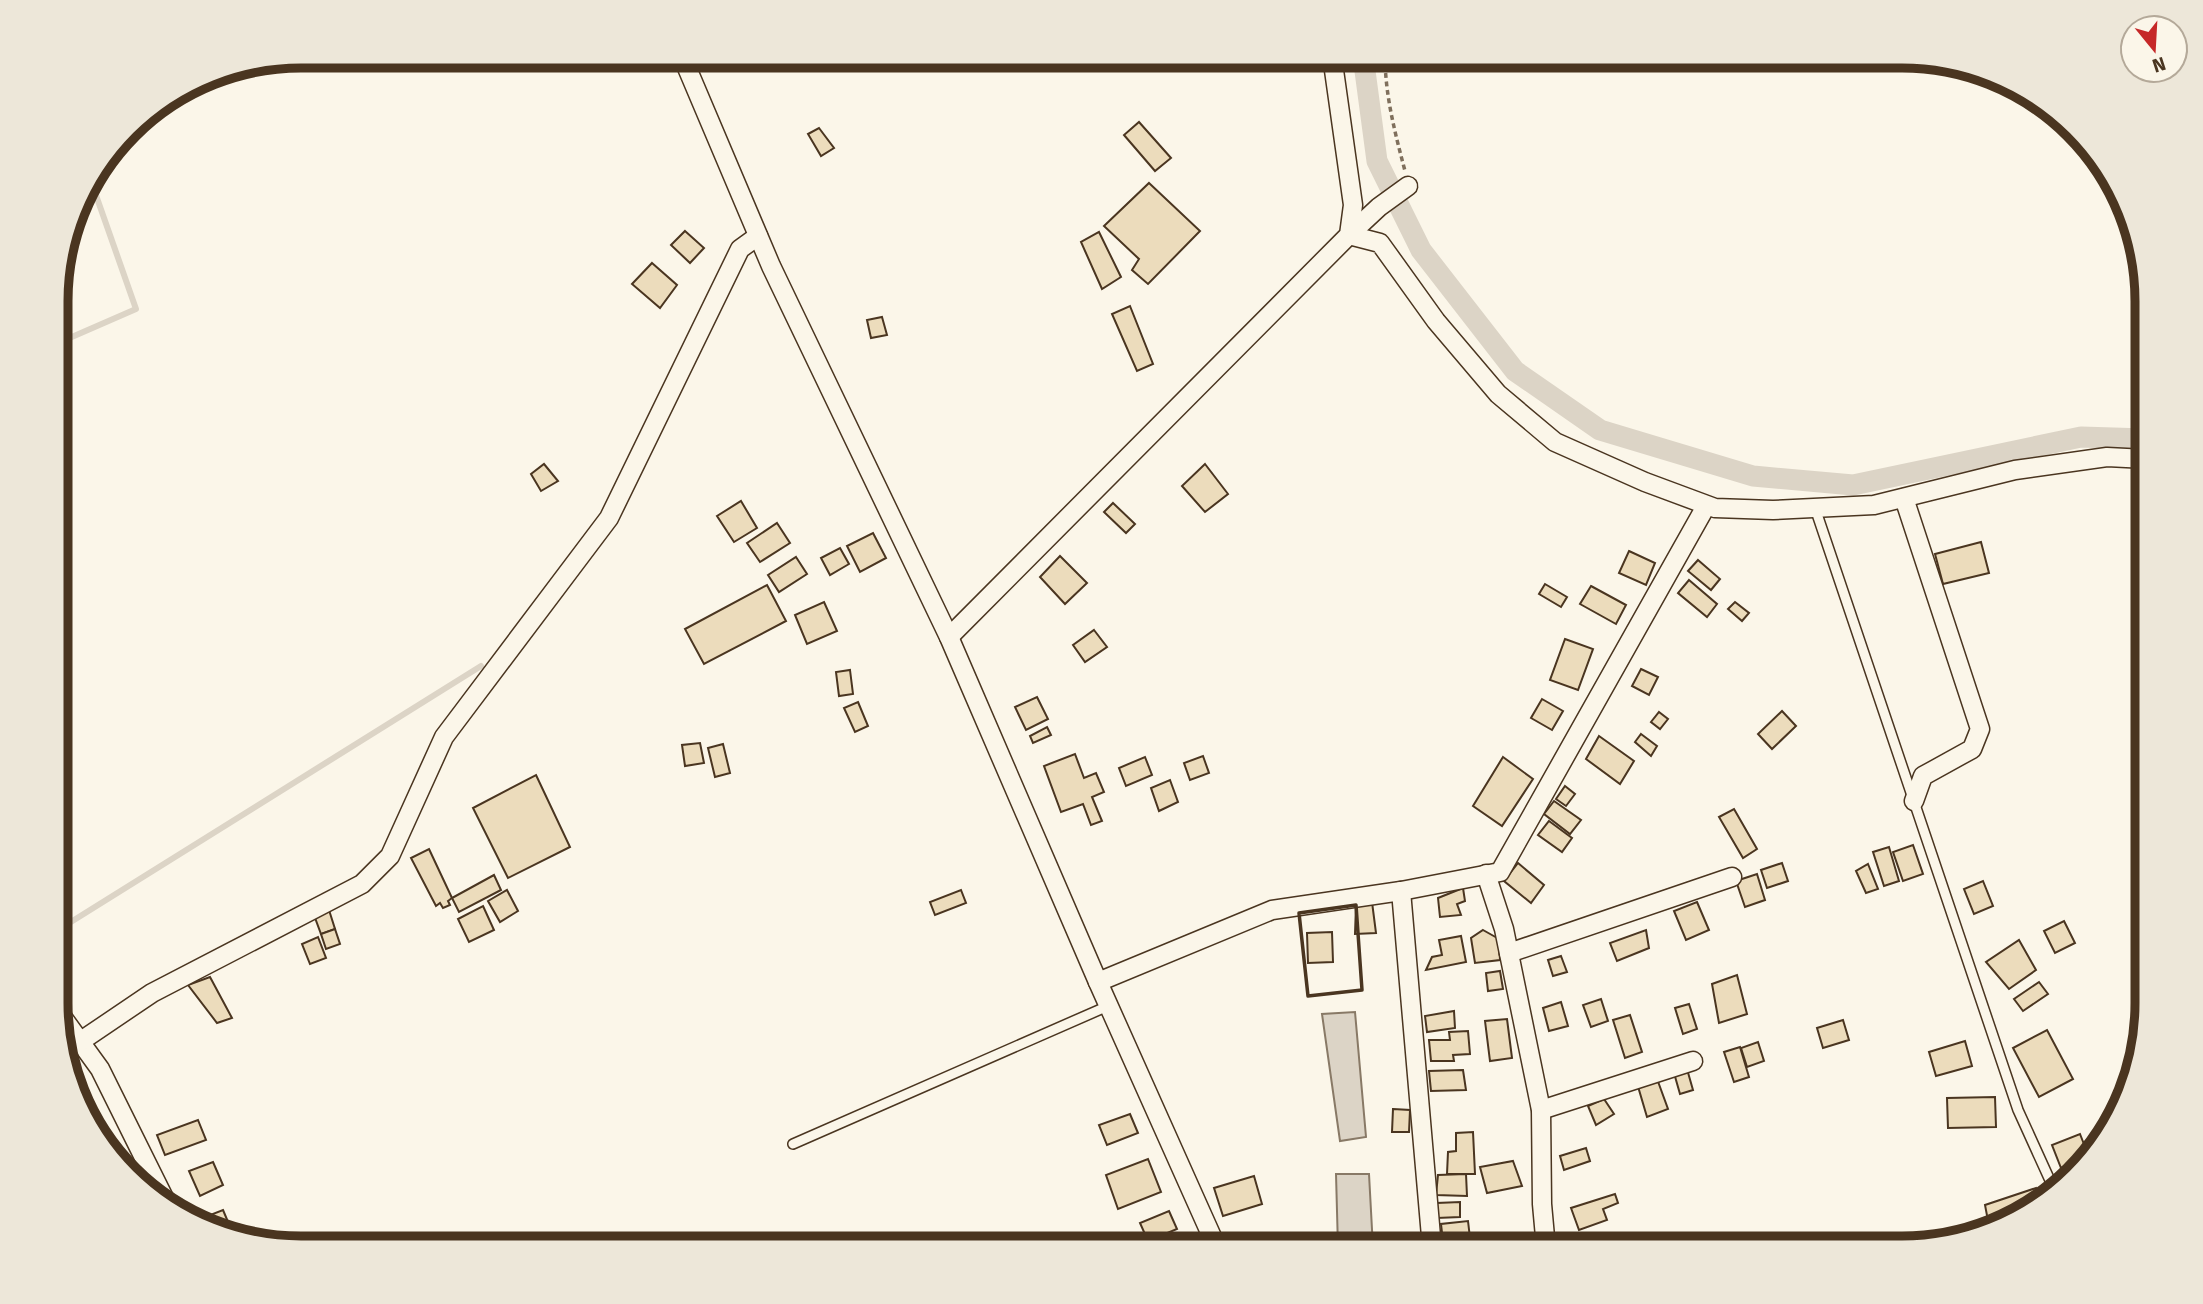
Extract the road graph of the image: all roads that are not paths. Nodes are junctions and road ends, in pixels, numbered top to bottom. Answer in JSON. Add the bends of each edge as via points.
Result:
{"nodes":[{"id":1,"x":686,"y":68,"type":"edge"},
{"id":2,"x":1334,"y":68,"type":"edge"},
{"id":3,"x":1408,"y":186,"type":"road end"},
{"id":4,"x":1349,"y":235,"type":"junction"},
{"id":5,"x":758,"y":236,"type":"junction"},
{"id":6,"x":2134,"y":458,"type":"edge"},
{"id":7,"x":1904,"y":498,"type":"junction"},
{"id":8,"x":1706,"y":506,"type":"junction"},
{"id":9,"x":1815,"y":508,"type":"junction"},
{"id":10,"x":949,"y":638,"type":"junction"},
{"id":11,"x":1914,"y":801,"type":"junction"},
{"id":12,"x":1486,"y":874,"type":"junction"},
{"id":13,"x":1732,"y":877,"type":"dead end"},
{"id":14,"x":1401,"y":891,"type":"junction"},
{"id":15,"x":1509,"y":953,"type":"junction"},
{"id":16,"x":1098,"y":982,"type":"junction"},
{"id":17,"x":1108,"y":1006,"type":"junction"},
{"id":18,"x":70,"y":1026,"type":"edge"},
{"id":19,"x":81,"y":1041,"type":"junction"},
{"id":20,"x":1693,"y":1061,"type":"dead end"},
{"id":21,"x":1541,"y":1110,"type":"junction"},
{"id":22,"x":793,"y":1144,"type":"dead end"},
{"id":23,"x":2050,"y":1181,"type":"edge"},
{"id":24,"x":157,"y":1185,"type":"edge"},
{"id":25,"x":1211,"y":1235,"type":"edge"},
{"id":26,"x":1431,"y":1235,"type":"edge"},
{"id":27,"x":1545,"y":1235,"type":"edge"}],
"edges":[{"from":1,"to":5,"type":"street"},
{"from":2,"to":4,"type":"street","via":[[1353,205]]},
{"from":3,"to":4,"type":"street"},
{"from":4,"to":8,"type":"street","via":[[1380,243],[1436,321],[1499,394],[1555,442]]},
{"from":4,"to":10,"type":"street"},
{"from":5,"to":10,"type":"street"},
{"from":5,"to":19,"type":"street","via":[[740,249],[609,518],[444,737],[390,856],[362,884],[152,993]]},
{"from":6,"to":7,"type":"street","via":[[2107,457],[2015,470]]},
{"from":7,"to":9,"type":"street","via":[[1874,505]]},
{"from":7,"to":11,"type":"street","via":[[1980,729],[1972,749],[1923,776]]},
{"from":8,"to":9,"type":"street"},
{"from":8,"to":12,"type":"street","via":[[1500,872]]},
{"from":9,"to":11,"type":"lane"},
{"from":10,"to":16,"type":"street"},
{"from":11,"to":23,"type":"lane","via":[[2018,1110]]},
{"from":12,"to":14,"type":"street"},
{"from":12,"to":15,"type":"street"},
{"from":13,"to":15,"type":"street"},
{"from":14,"to":16,"type":"street","via":[[1272,910]]},
{"from":14,"to":26,"type":"street"},
{"from":15,"to":21,"type":"street"},
{"from":16,"to":17,"type":"street"},
{"from":17,"to":22,"type":"lane"},
{"from":17,"to":25,"type":"street"},
{"from":18,"to":19,"type":"street"},
{"from":19,"to":24,"type":"street","via":[[100,1069]]},
{"from":20,"to":21,"type":"street"},
{"from":21,"to":27,"type":"street"}]}
